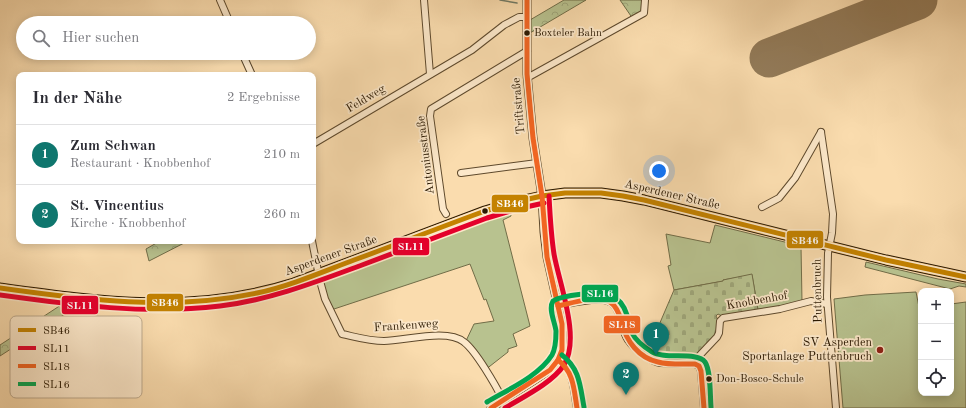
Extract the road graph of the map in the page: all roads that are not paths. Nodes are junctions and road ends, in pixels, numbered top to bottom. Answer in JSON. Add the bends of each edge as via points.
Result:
{"nodes":[{"id":1,"x":220,"y":0,"type":"edge"},
{"id":2,"x":424,"y":0,"type":"edge"},
{"id":3,"x":527,"y":0,"type":"edge"},
{"id":4,"x":645,"y":0,"type":"edge"},
{"id":5,"x":227,"y":16,"type":"edge"},
{"id":6,"x":527,"y":17,"type":"junction"},
{"id":7,"x":527,"y":51,"type":"junction"},
{"id":8,"x":245,"y":60,"type":"edge"},
{"id":9,"x":251,"y":72,"type":"edge"},
{"id":10,"x":430,"y":74,"type":"junction"},
{"id":11,"x":527,"y":78,"type":"junction"},
{"id":12,"x":316,"y":142,"type":"edge"},
{"id":13,"x":537,"y":162,"type":"junction"},
{"id":14,"x":461,"y":173,"type":"dead end"},
{"id":15,"x":542,"y":196,"type":"junction"},
{"id":16,"x":762,"y":207,"type":"dead end"},
{"id":17,"x":446,"y":214,"type":"dead end"},
{"id":18,"x":313,"y":244,"type":"edge"},
{"id":19,"x":829,"y":246,"type":"junction"},
{"id":20,"x":319,"y":274,"type":"junction"},
{"id":21,"x":966,"y":277,"type":"edge"},
{"id":22,"x":0,"y":288,"type":"edge"},
{"id":23,"x":827,"y":304,"type":"junction"},
{"id":24,"x":558,"y":306,"type":"junction"},
{"id":25,"x":558,"y":360,"type":"junction"},
{"id":26,"x":695,"y":364,"type":"junction"},
{"id":27,"x":503,"y":400,"type":"junction"},
{"id":28,"x":490,"y":408,"type":"edge"},
{"id":29,"x":577,"y":408,"type":"edge"},
{"id":30,"x":704,"y":408,"type":"edge"},
{"id":31,"x":836,"y":408,"type":"edge"}],
"edges":[{"from":1,"to":5,"type":"street"},
{"from":2,"to":10,"type":"street"},
{"from":3,"to":6,"type":"street","name":"Triftstraße"},
{"from":4,"to":11,"type":"street","via":[[644,13]]},
{"from":6,"to":7,"type":"street","name":"Triftstraße"},
{"from":6,"to":10,"type":"street","name":"Feldweg","via":[[519,17],[504,25],[472,50]]},
{"from":7,"to":11,"type":"street","name":"Triftstraße"},
{"from":7,"to":17,"type":"street","name":"Antoniusstraße","via":[[431,109],[443,209]]},
{"from":8,"to":9,"type":"street"},
{"from":10,"to":12,"type":"street","name":"Feldweg"},
{"from":11,"to":13,"type":"street","name":"Triftstraße"},
{"from":13,"to":14,"type":"street"},
{"from":13,"to":15,"type":"street","name":"Triftstraße"},
{"from":15,"to":19,"type":"main road","name":"Asperdener Straße","via":[[583,192],[623,196]]},
{"from":15,"to":20,"type":"main road","name":"Asperdener Straße","via":[[485,211]]},
{"from":15,"to":24,"type":"street","name":"Triftstraße","via":[[544,238]]},
{"from":16,"to":19,"type":"street","name":"Puttenbruch","via":[[779,198],[795,178],[821,132],[833,214]]},
{"from":18,"to":20,"type":"street"},
{"from":19,"to":21,"type":"main road","name":"Asperdener Straße"},
{"from":19,"to":23,"type":"street","name":"Puttenbruch"},
{"from":20,"to":22,"type":"main road","name":"Asperdener Straße","via":[[236,298],[185,303],[106,301]]},
{"from":20,"to":27,"type":"street","name":"Frankenweg","via":[[325,299],[342,334],[384,341],[445,335],[464,341]]},
{"from":23,"to":26,"type":"street","name":"Knobbenhof","via":[[811,302],[723,318],[717,337]]},
{"from":23,"to":31,"type":"street","name":"Puttenbruch"},
{"from":24,"to":25,"type":"street","name":"Triftstraße","via":[[563,338]]},
{"from":24,"to":26,"type":"street","via":[[586,300],[604,300],[612,303],[621,318],[628,341],[646,356],[660,363]]},
{"from":25,"to":27,"type":"street","via":[[550,370]]},
{"from":25,"to":29,"type":"street","via":[[565,364],[571,374]]},
{"from":26,"to":30,"type":"street","via":[[701,371]]},
{"from":27,"to":28,"type":"street"}]}
